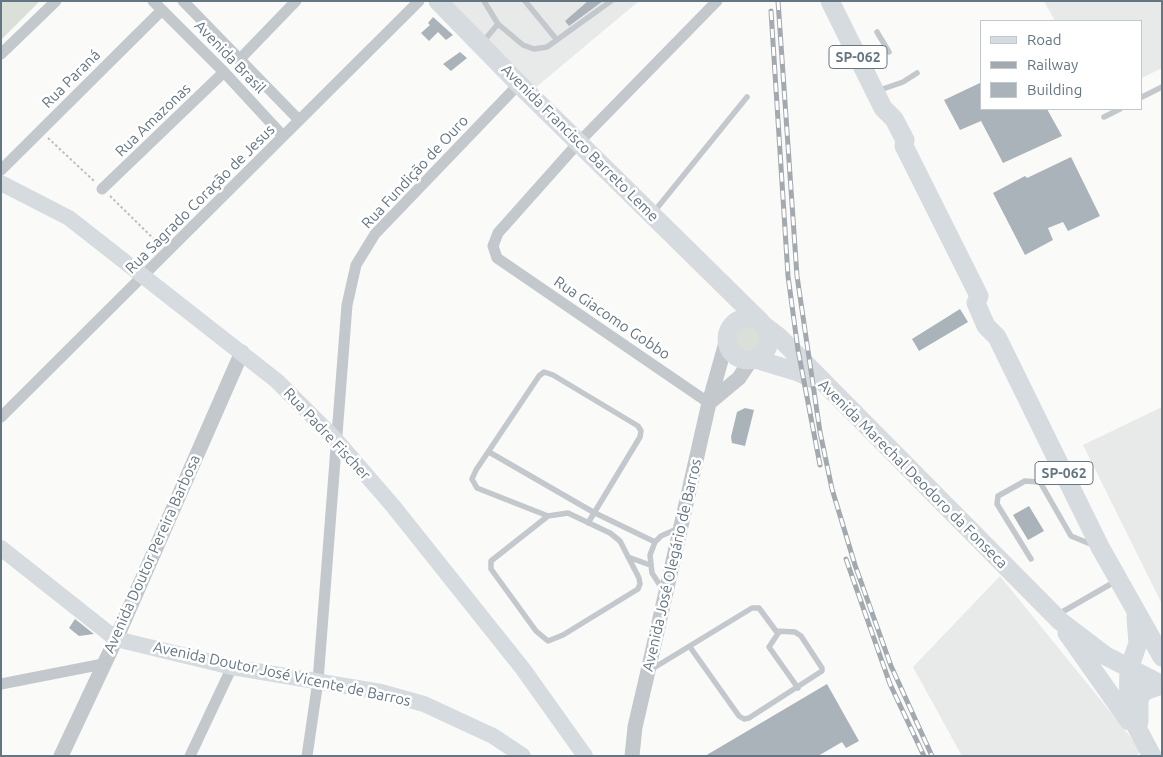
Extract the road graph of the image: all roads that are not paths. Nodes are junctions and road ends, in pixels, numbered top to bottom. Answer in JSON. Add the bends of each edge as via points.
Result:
{"nodes":[{"id":1,"x":56,"y":1,"type":"edge"},
{"id":2,"x":153,"y":1,"type":"edge"},
{"id":3,"x":183,"y":1,"type":"edge"},
{"id":4,"x":296,"y":1,"type":"edge"},
{"id":5,"x":419,"y":1,"type":"edge"},
{"id":6,"x":484,"y":1,"type":"edge"},
{"id":7,"x":525,"y":1,"type":"edge"},
{"id":8,"x":611,"y":1,"type":"edge"},
{"id":9,"x":718,"y":1,"type":"edge"},
{"id":10,"x":830,"y":1,"type":"edge"},
{"id":11,"x":442,"y":3,"type":"edge"},
{"id":12,"x":162,"y":10,"type":"junction"},
{"id":13,"x":498,"y":24,"type":"junction"},
{"id":14,"x":877,"y":32,"type":"dead end"},
{"id":15,"x":557,"y":40,"type":"junction"},
{"id":16,"x":481,"y":44,"type":"junction"},
{"id":17,"x":889,"y":52,"type":"dead end"},
{"id":18,"x":1,"y":54,"type":"edge"},
{"id":19,"x":240,"y":60,"type":"junction"},
{"id":20,"x":224,"y":72,"type":"junction"},
{"id":21,"x":917,"y":73,"type":"dead end"},
{"id":22,"x":519,"y":84,"type":"junction"},
{"id":23,"x":1162,"y":87,"type":"edge"},
{"id":24,"x":875,"y":92,"type":"junction"},
{"id":25,"x":747,"y":97,"type":"dead end"},
{"id":26,"x":1143,"y":97,"type":"edge"},
{"id":27,"x":1118,"y":110,"type":"edge"},
{"id":28,"x":1104,"y":117,"type":"dead end"},
{"id":29,"x":298,"y":119,"type":"junction"},
{"id":30,"x":284,"y":136,"type":"junction"},
{"id":31,"x":579,"y":142,"type":"junction"},
{"id":32,"x":1,"y":170,"type":"edge"},
{"id":33,"x":1,"y":183,"type":"edge"},
{"id":34,"x":102,"y":189,"type":"dead end"},
{"id":35,"x":652,"y":214,"type":"junction"},
{"id":36,"x":144,"y":276,"type":"junction"},
{"id":37,"x":722,"y":284,"type":"junction"},
{"id":38,"x":764,"y":324,"type":"junction"},
{"id":39,"x":729,"y":332,"type":"junction"},
{"id":40,"x":242,"y":352,"type":"junction"},
{"id":41,"x":753,"y":359,"type":"junction"},
{"id":42,"x":823,"y":384,"type":"junction"},
{"id":43,"x":710,"y":403,"type":"junction"},
{"id":44,"x":1,"y":417,"type":"edge"},
{"id":45,"x":336,"y":440,"type":"junction"},
{"id":46,"x":489,"y":452,"type":"junction"},
{"id":47,"x":593,"y":512,"type":"junction"},
{"id":48,"x":548,"y":516,"type":"junction"},
{"id":49,"x":588,"y":523,"type":"junction"},
{"id":50,"x":681,"y":527,"type":"junction"},
{"id":51,"x":655,"y":542,"type":"junction"},
{"id":52,"x":1100,"y":547,"type":"junction"},
{"id":53,"x":1,"y":548,"type":"edge"},
{"id":54,"x":628,"y":557,"type":"junction"},
{"id":55,"x":1031,"y":559,"type":"dead end"},
{"id":56,"x":650,"y":565,"type":"junction"},
{"id":57,"x":1118,"y":580,"type":"junction"},
{"id":58,"x":666,"y":594,"type":"junction"},
{"id":59,"x":1134,"y":607,"type":"junction"},
{"id":60,"x":1057,"y":619,"type":"junction"},
{"id":61,"x":779,"y":632,"type":"junction"},
{"id":62,"x":116,"y":639,"type":"junction"},
{"id":63,"x":690,"y":647,"type":"junction"},
{"id":64,"x":1162,"y":657,"type":"edge"},
{"id":65,"x":102,"y":664,"type":"junction"},
{"id":66,"x":232,"y":667,"type":"junction"},
{"id":67,"x":1129,"y":669,"type":"junction"},
{"id":68,"x":648,"y":671,"type":"junction"},
{"id":69,"x":318,"y":681,"type":"junction"},
{"id":70,"x":1,"y":684,"type":"edge"},
{"id":71,"x":1162,"y":685,"type":"edge"},
{"id":72,"x":798,"y":688,"type":"junction"},
{"id":73,"x":635,"y":727,"type":"junction"},
{"id":74,"x":1141,"y":736,"type":"junction"},
{"id":75,"x":61,"y":756,"type":"edge"},
{"id":76,"x":190,"y":756,"type":"edge"},
{"id":77,"x":307,"y":756,"type":"edge"},
{"id":78,"x":523,"y":756,"type":"edge"},
{"id":79,"x":585,"y":756,"type":"edge"},
{"id":80,"x":625,"y":756,"type":"edge"},
{"id":81,"x":632,"y":756,"type":"edge"},
{"id":82,"x":1152,"y":756,"type":"edge"}],
"edges":[{"from":1,"to":18,"type":"street"},
{"from":2,"to":12,"type":"street","name":"Avenida Brasil"},
{"from":3,"to":19,"type":"street","name":"Avenida Brasil"},
{"from":4,"to":19,"type":"street"},
{"from":5,"to":29,"type":"street","name":"Rua Sagrado Coração de Jesus"},
{"from":6,"to":13,"type":"lane"},
{"from":7,"to":15,"type":"lane"},
{"from":8,"to":15,"type":"lane"},
{"from":9,"to":31,"type":"street"},
{"from":10,"to":24,"type":"main road","number":"SP-062"},
{"from":11,"to":16,"type":"main road","name":"Avenida Francisco Barreto Leme"},
{"from":12,"to":20,"type":"street","name":"Avenida Brasil"},
{"from":12,"to":32,"type":"street","name":"Rua Paraná"},
{"from":13,"to":15,"type":"lane","via":[[523,45],[534,49],[546,47]]},
{"from":13,"to":16,"type":"lane"},
{"from":14,"to":17,"type":"lane"},
{"from":16,"to":22,"type":"main road","name":"Avenida Francisco Barreto Leme"},
{"from":19,"to":29,"type":"street","name":"Avenida Brasil"},
{"from":20,"to":30,"type":"street","name":"Avenida Brasil"},
{"from":20,"to":34,"type":"street","name":"Rua Amazonas"},
{"from":21,"to":24,"type":"lane"},
{"from":22,"to":31,"type":"main road","name":"Avenida Francisco Barreto Leme"},
{"from":22,"to":45,"type":"street","name":"Rua Fundição de Ouro","via":[[375,234],[356,264],[347,305]]},
{"from":23,"to":26,"type":"lane"},
{"from":24,"to":52,"type":"main road","name":"Avenida Marechal Deodoro da Fonseca","number":"SP-062","via":[[886,113],[886,122],[898,143],[904,146],[979,296],[976,303],[986,326],[997,337]]},
{"from":25,"to":35,"type":"lane"},
{"from":27,"to":28,"type":"lane"},
{"from":29,"to":30,"type":"street","name":"Rua Sagrado Coração de Jesus"},
{"from":30,"to":36,"type":"street","name":"Rua Sagrado Coração de Jesus"},
{"from":31,"to":35,"type":"main road","name":"Avenida Francisco Barreto Leme"},
{"from":31,"to":43,"type":"street","name":"Rua Giacomo Gobbo","via":[[498,232],[493,246],[497,258]]},
{"from":33,"to":36,"type":"main road","name":"Rua Padre Fischer","via":[[69,218]]},
{"from":35,"to":37,"type":"main road","name":"Avenida Francisco Barreto Leme"},
{"from":36,"to":40,"type":"main road","name":"Rua Padre Fischer"},
{"from":36,"to":44,"type":"street","name":"Rua Sagrado Coração de Jesus"},
{"from":37,"to":38,"type":"main road","name":"Avenida Francisco Barreto Leme"},
{"from":37,"to":39,"type":"main road","name":"Avenida Francisco Barreto Leme","via":[[728,298]]},
{"from":38,"to":39,"type":"main road","via":[[742,318]]},
{"from":38,"to":41,"type":"main road","via":[[768,345],[766,351]]},
{"from":38,"to":42,"type":"main road","name":"Avenida Marechal Deodoro da Fonseca"},
{"from":39,"to":41,"type":"main road","via":[[728,346],[736,356]]},
{"from":39,"to":43,"type":"street","name":"Avenida José Olegário de Barros"},
{"from":40,"to":45,"type":"main road","name":"Rua Padre Fischer"},
{"from":40,"to":62,"type":"street","name":"Avenida Doutor Pereira Barbosa"},
{"from":41,"to":42,"type":"main road","via":[[798,372]]},
{"from":41,"to":43,"type":"street","via":[[739,378]]},
{"from":42,"to":60,"type":"main road","name":"Avenida Marechal Deodoro da Fonseca"},
{"from":43,"to":50,"type":"street","name":"Avenida José Olegário de Barros"},
{"from":45,"to":69,"type":"street","name":"Rua Fundição de Ouro"},
{"from":45,"to":79,"type":"main road","name":"Rua Padre Fischer","via":[[393,506],[522,669]]},
{"from":46,"to":47,"type":"lane"},
{"from":46,"to":47,"type":"lane","via":[[539,376],[544,372],[553,375],[638,426],[641,431]]},
{"from":46,"to":48,"type":"lane","via":[[472,479],[477,488]]},
{"from":47,"to":49,"type":"lane"},
{"from":47,"to":51,"type":"lane"},
{"from":48,"to":49,"type":"lane","via":[[568,513]]},
{"from":48,"to":54,"type":"lane","via":[[491,560],[491,569],[543,639],[554,640],[638,589],[640,578]]},
{"from":49,"to":54,"type":"lane","via":[[620,541]]},
{"from":50,"to":51,"type":"lane"},
{"from":50,"to":58,"type":"street","name":"Avenida José Olegário de Barros"},
{"from":51,"to":56,"type":"lane"},
{"from":52,"to":55,"type":"lane","via":[[1071,536],[1040,482],[1025,481],[998,496],[997,504]]},
{"from":52,"to":57,"type":"main road","name":"Avenida Marechal Deodoro da Fonseca","number":"SP-062"},
{"from":53,"to":62,"type":"main road","name":"Avenida Doutor José Vicente de Barros"},
{"from":54,"to":56,"type":"lane"},
{"from":56,"to":58,"type":"lane"},
{"from":57,"to":59,"type":"main road","name":"Avenida Marechal Deodoro da Fonseca","number":"SP-062"},
{"from":57,"to":60,"type":"lane"},
{"from":58,"to":68,"type":"street","name":"Avenida José Olegário de Barros"},
{"from":59,"to":64,"type":"main road","name":"Avenida Marechal Deodoro da Fonseca","number":"SP-062"},
{"from":59,"to":67,"type":"main road","name":"Avenida Marechal Deodoro da Fonseca","number":"SP-062","via":[[1138,642]]},
{"from":60,"to":67,"type":"main road","name":"Avenida Marechal Deodoro da Fonseca"},
{"from":60,"to":74,"type":"main road","name":"Avenida Marechal Deodoro da Fonseca"},
{"from":61,"to":63,"type":"lane","via":[[759,608],[752,608]]},
{"from":61,"to":72,"type":"lane","via":[[769,647]]},
{"from":61,"to":72,"type":"lane","via":[[795,632],[801,636],[822,668],[820,675]]},
{"from":62,"to":65,"type":"street","name":"Avenida Doutor Pereira Barbosa"},
{"from":62,"to":66,"type":"main road","name":"Avenida Doutor José Vicente de Barros"},
{"from":63,"to":68,"type":"lane"},
{"from":63,"to":72,"type":"lane","via":[[739,716],[744,718],[750,718]]},
{"from":65,"to":70,"type":"street"},
{"from":65,"to":75,"type":"street","name":"Avenida Doutor Pereira Barbosa"},
{"from":66,"to":69,"type":"main road","name":"Avenida Doutor José Vicente de Barros"},
{"from":66,"to":76,"type":"street"},
{"from":67,"to":71,"type":"main road","name":"Avenida Marechal Deodoro da Fonseca"},
{"from":67,"to":74,"type":"main road","name":"Avenida Marechal Deodoro da Fonseca","number":"SP-062","via":[[1128,711]]},
{"from":68,"to":73,"type":"street","name":"Avenida José Olegário de Barros"},
{"from":69,"to":77,"type":"street","name":"Rua Fundição de Ouro"},
{"from":69,"to":78,"type":"main road","name":"Avenida Doutor José Vicente de Barros","via":[[381,692],[424,704],[493,736]]},
{"from":71,"to":74,"type":"main road","number":"SP-062","via":[[1150,687],[1139,699]]},
{"from":73,"to":80,"type":"street","name":"Avenida José Olegário de Barros"},
{"from":73,"to":81,"type":"street","name":"Avenida José Olegário de Barros"},
{"from":74,"to":82,"type":"main road","name":"Avenida Marechal Deodoro da Fonseca","number":"SP-062"}]}
